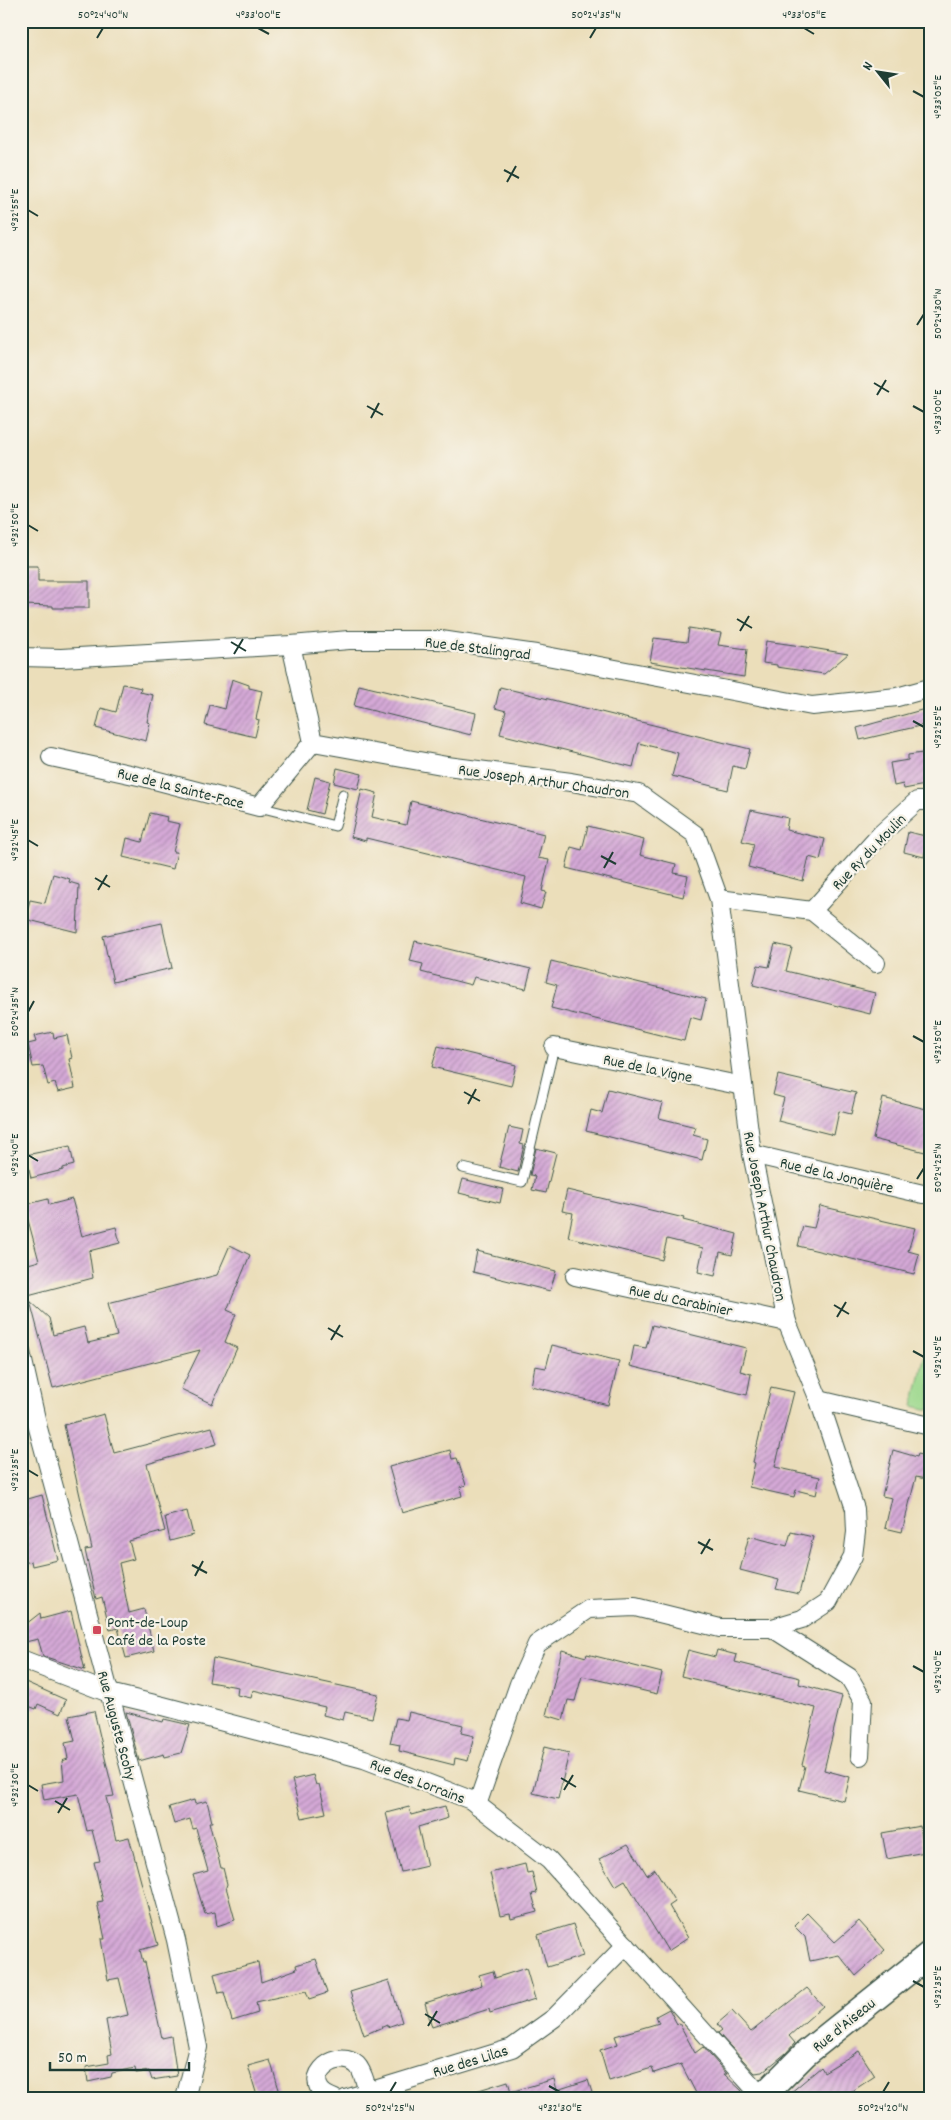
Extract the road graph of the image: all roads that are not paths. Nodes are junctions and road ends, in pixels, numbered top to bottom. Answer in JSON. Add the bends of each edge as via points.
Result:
{"nodes":[{"id":1,"x":291,"y":645,"type":"junction"},
{"id":2,"x":21,"y":657,"type":"edge"},
{"id":3,"x":930,"y":688,"type":"edge"},
{"id":4,"x":313,"y":742,"type":"junction"},
{"id":5,"x":51,"y":757,"type":"dead end"},
{"id":6,"x":343,"y":794,"type":"dead end"},
{"id":7,"x":930,"y":801,"type":"edge"},
{"id":8,"x":259,"y":807,"type":"junction"},
{"id":9,"x":719,"y":899,"type":"junction"},
{"id":10,"x":812,"y":911,"type":"junction"},
{"id":11,"x":876,"y":963,"type":"dead end"},
{"id":12,"x":554,"y":1047,"type":"joint"},
{"id":13,"x":743,"y":1086,"type":"junction"},
{"id":14,"x":752,"y":1154,"type":"junction"},
{"id":15,"x":463,"y":1168,"type":"dead end"},
{"id":16,"x":923,"y":1194,"type":"dead end"},
{"id":17,"x":575,"y":1276,"type":"dead end"},
{"id":18,"x":787,"y":1322,"type":"junction"},
{"id":19,"x":21,"y":1352,"type":"edge"},
{"id":20,"x":819,"y":1400,"type":"junction"},
{"id":21,"x":930,"y":1426,"type":"edge"},
{"id":22,"x":772,"y":1628,"type":"junction"},
{"id":23,"x":21,"y":1659,"type":"edge"},
{"id":24,"x":109,"y":1693,"type":"junction"},
{"id":25,"x":860,"y":1756,"type":"dead end"},
{"id":26,"x":474,"y":1803,"type":"junction"},
{"id":27,"x":626,"y":1945,"type":"junction"},
{"id":28,"x":930,"y":1954,"type":"edge"},
{"id":29,"x":368,"y":2091,"type":"junction"},
{"id":30,"x":762,"y":2098,"type":"edge"},
{"id":31,"x":185,"y":2099,"type":"edge"},
{"id":32,"x":335,"y":2099,"type":"edge"},
{"id":33,"x":344,"y":2099,"type":"edge"}],
"edges":[{"from":1,"to":2,"type":"street","name":"Rue de Stalingrad","via":[[61,658]]},
{"from":1,"to":3,"type":"street","name":"Rue de Stalingrad","via":[[348,640],[440,640],[536,654],[812,706],[896,698]]},
{"from":1,"to":4,"type":"street"},
{"from":4,"to":8,"type":"street","name":"Rue de la Sainte-Face"},
{"from":4,"to":9,"type":"street","name":"Rue Joseph Arthur Chaudron","via":[[447,766],[639,794],[696,835]]},
{"from":5,"to":8,"type":"street","name":"Rue de la Sainte-Face"},
{"from":6,"to":8,"type":"lane","via":[[335,826]]},
{"from":7,"to":10,"type":"street","name":"Rue Ry du Moulin","via":[[917,802],[881,834]]},
{"from":9,"to":10,"type":"street"},
{"from":9,"to":13,"type":"street","name":"Rue Joseph Arthur Chaudron"},
{"from":10,"to":11,"type":"street"},
{"from":12,"to":13,"type":"street","name":"Rue de la Vigne"},
{"from":12,"to":15,"type":"lane","via":[[522,1182]]},
{"from":13,"to":14,"type":"street","name":"Rue Joseph Arthur Chaudron"},
{"from":14,"to":16,"type":"street","name":"Rue de la Jonquière"},
{"from":14,"to":18,"type":"street","name":"Rue Joseph Arthur Chaudron"},
{"from":17,"to":18,"type":"street","name":"Rue du Carabinier"},
{"from":18,"to":20,"type":"street","name":"Rue Joseph Arthur Chaudron"},
{"from":19,"to":24,"type":"street","name":"Rue Auguste Scohy","via":[[38,1428]]},
{"from":20,"to":21,"type":"street"},
{"from":20,"to":22,"type":"street","name":"Rue Joseph Arthur Chaudron","via":[[855,1509],[853,1556],[828,1602],[802,1619]]},
{"from":22,"to":25,"type":"street","via":[[849,1678],[863,1701]]},
{"from":22,"to":26,"type":"street","name":"Rue Joseph Arthur Chaudron","via":[[720,1628],[635,1607],[589,1609],[537,1644]]},
{"from":23,"to":24,"type":"street","name":"Rue des Lorrains"},
{"from":24,"to":26,"type":"street","name":"Rue des Lorrains","via":[[364,1759]]},
{"from":24,"to":31,"type":"street","name":"Rue Auguste Scohy","via":[[176,1940],[198,2047]]},
{"from":26,"to":27,"type":"street","name":"Rue des Lorrains","via":[[549,1860]]},
{"from":27,"to":29,"type":"street","name":"Rue des Lilas","via":[[554,2018],[512,2048]]},
{"from":27,"to":30,"type":"street","name":"Rue des Lorrains"},
{"from":28,"to":30,"type":"street","name":"Rue d'Aiseau","via":[[805,2054]]},
{"from":29,"to":32,"type":"street","via":[[356,2064],[332,2062],[318,2072],[317,2078],[326,2095]]},
{"from":29,"to":33,"type":"street","name":"Rue des Lilas"}]}
